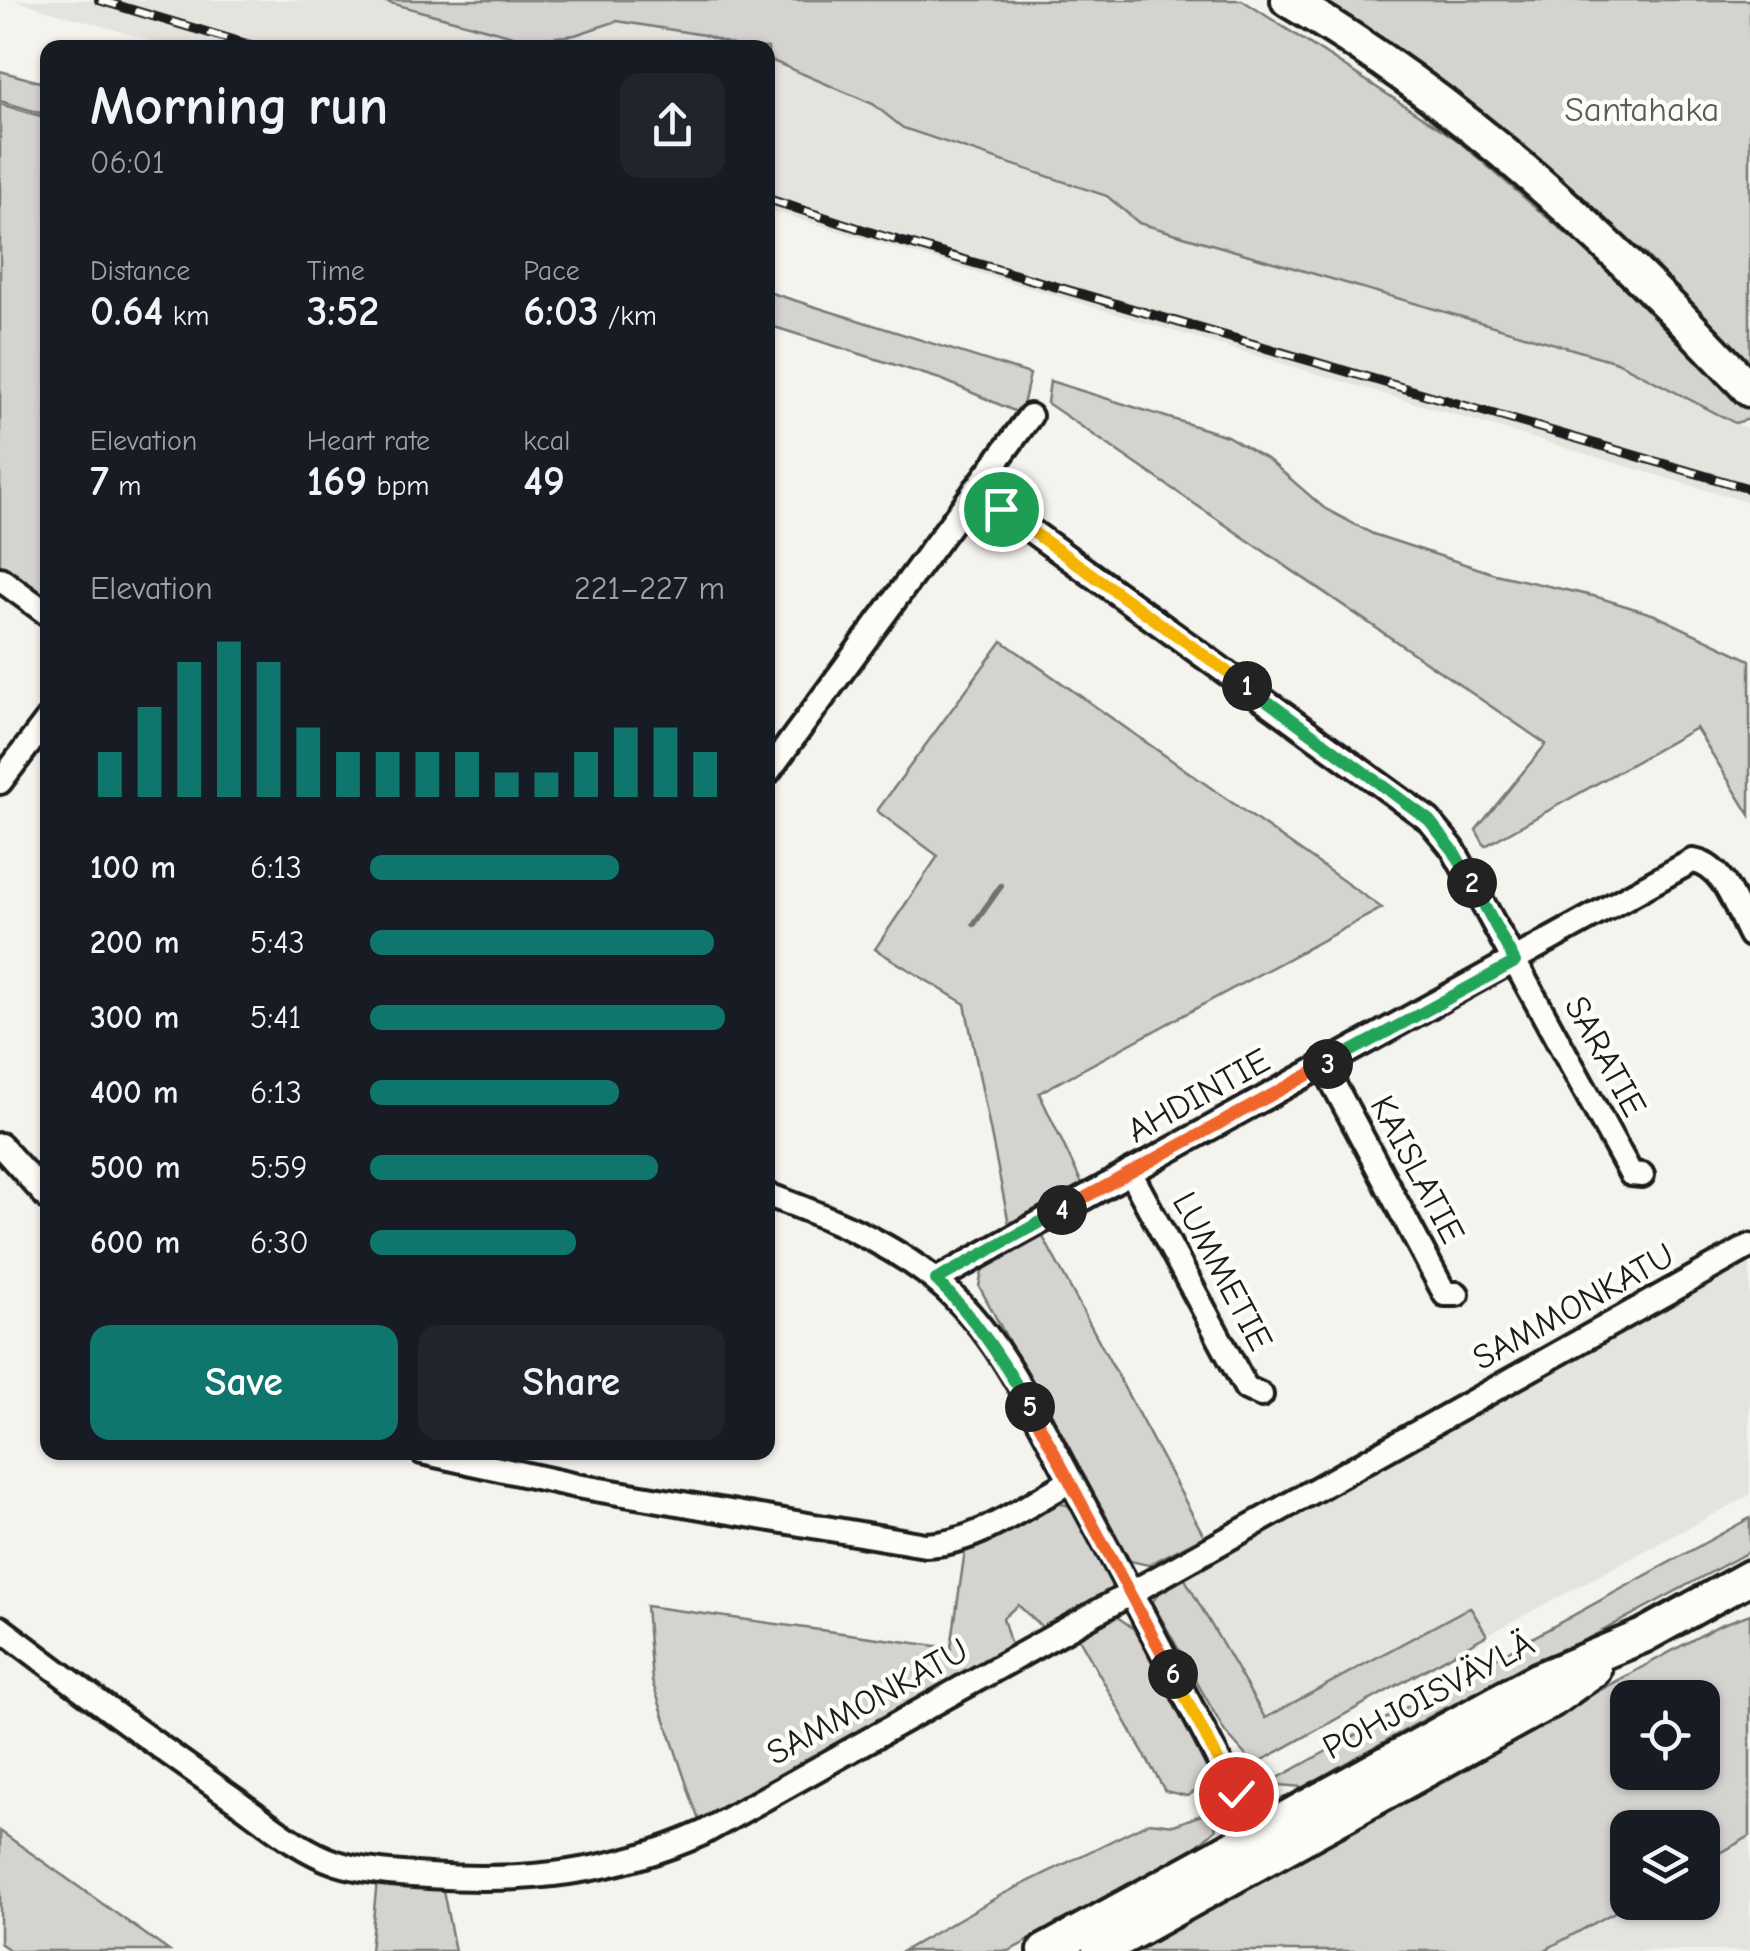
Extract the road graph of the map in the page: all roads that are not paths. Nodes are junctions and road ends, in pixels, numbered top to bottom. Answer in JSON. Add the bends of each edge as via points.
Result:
{"nodes":[{"id":1,"x":1288,"y":0,"type":"edge"},
{"id":2,"x":1750,"y":390,"type":"edge"},
{"id":3,"x":1030,"y":416,"type":"dead end"},
{"id":4,"x":975,"y":490,"type":"junction"},
{"id":5,"x":0,"y":579,"type":"edge"},
{"id":6,"x":40,"y":608,"type":"edge"},
{"id":7,"x":40,"y":730,"type":"edge"},
{"id":8,"x":775,"y":762,"type":"edge"},
{"id":9,"x":0,"y":782,"type":"edge"},
{"id":10,"x":1750,"y":934,"type":"edge"},
{"id":11,"x":1515,"y":962,"type":"junction"},
{"id":12,"x":1324,"y":1066,"type":"junction"},
{"id":13,"x":0,"y":1145,"type":"edge"},
{"id":14,"x":1130,"y":1172,"type":"junction"},
{"id":15,"x":1642,"y":1175,"type":"dead end"},
{"id":16,"x":40,"y":1189,"type":"edge"},
{"id":17,"x":775,"y":1198,"type":"edge"},
{"id":18,"x":1750,"y":1246,"type":"edge"},
{"id":19,"x":936,"y":1280,"type":"junction"},
{"id":20,"x":1456,"y":1294,"type":"dead end"},
{"id":21,"x":1261,"y":1395,"type":"dead end"},
{"id":22,"x":458,"y":1460,"type":"edge"},
{"id":23,"x":1071,"y":1481,"type":"junction"},
{"id":24,"x":1750,"y":1577,"type":"edge"},
{"id":25,"x":1132,"y":1594,"type":"junction"},
{"id":26,"x":0,"y":1628,"type":"edge"},
{"id":27,"x":1262,"y":1845,"type":"junction"},
{"id":28,"x":1044,"y":1951,"type":"edge"},
{"id":29,"x":1099,"y":1951,"type":"edge"}],
"edges":[{"from":1,"to":2,"type":"main road","via":[[1434,96],[1512,160],[1657,290]]},
{"from":3,"to":4,"type":"street"},
{"from":4,"to":8,"type":"street"},
{"from":4,"to":11,"type":"street","via":[[1429,820]]},
{"from":5,"to":6,"type":"street"},
{"from":7,"to":9,"type":"street"},
{"from":10,"to":11,"type":"street","name":"AHDINTIE","via":[[1716,872],[1692,861]]},
{"from":11,"to":12,"type":"street","name":"AHDINTIE"},
{"from":11,"to":15,"type":"street","name":"SARATIE","via":[[1631,1174]]},
{"from":12,"to":14,"type":"street","name":"AHDINTIE"},
{"from":12,"to":20,"type":"street","name":"KAISLATIE","via":[[1444,1294]]},
{"from":13,"to":16,"type":"street"},
{"from":14,"to":19,"type":"street","name":"AHDINTIE"},
{"from":14,"to":21,"type":"street","name":"LUMMETIE","via":[[1246,1388]]},
{"from":17,"to":19,"type":"street","via":[[856,1232]]},
{"from":18,"to":25,"type":"street","name":"SAMMONKATU"},
{"from":19,"to":23,"type":"street","via":[[991,1341]]},
{"from":22,"to":23,"type":"street","via":[[925,1546],[968,1537]]},
{"from":23,"to":25,"type":"street"},
{"from":24,"to":27,"type":"main road","name":"POHJOISVÄYLÄ","via":[[1643,1636],[1536,1680]]},
{"from":25,"to":26,"type":"street","name":"SAMMONKATU","via":[[664,1851],[615,1866],[511,1880],[336,1863],[246,1808]]},
{"from":25,"to":27,"type":"street"},
{"from":27,"to":28,"type":"main road","name":"POHJOISVÄYLÄ"},
{"from":27,"to":29,"type":"main road","name":"POHJOISVÄYLÄ"}]}
